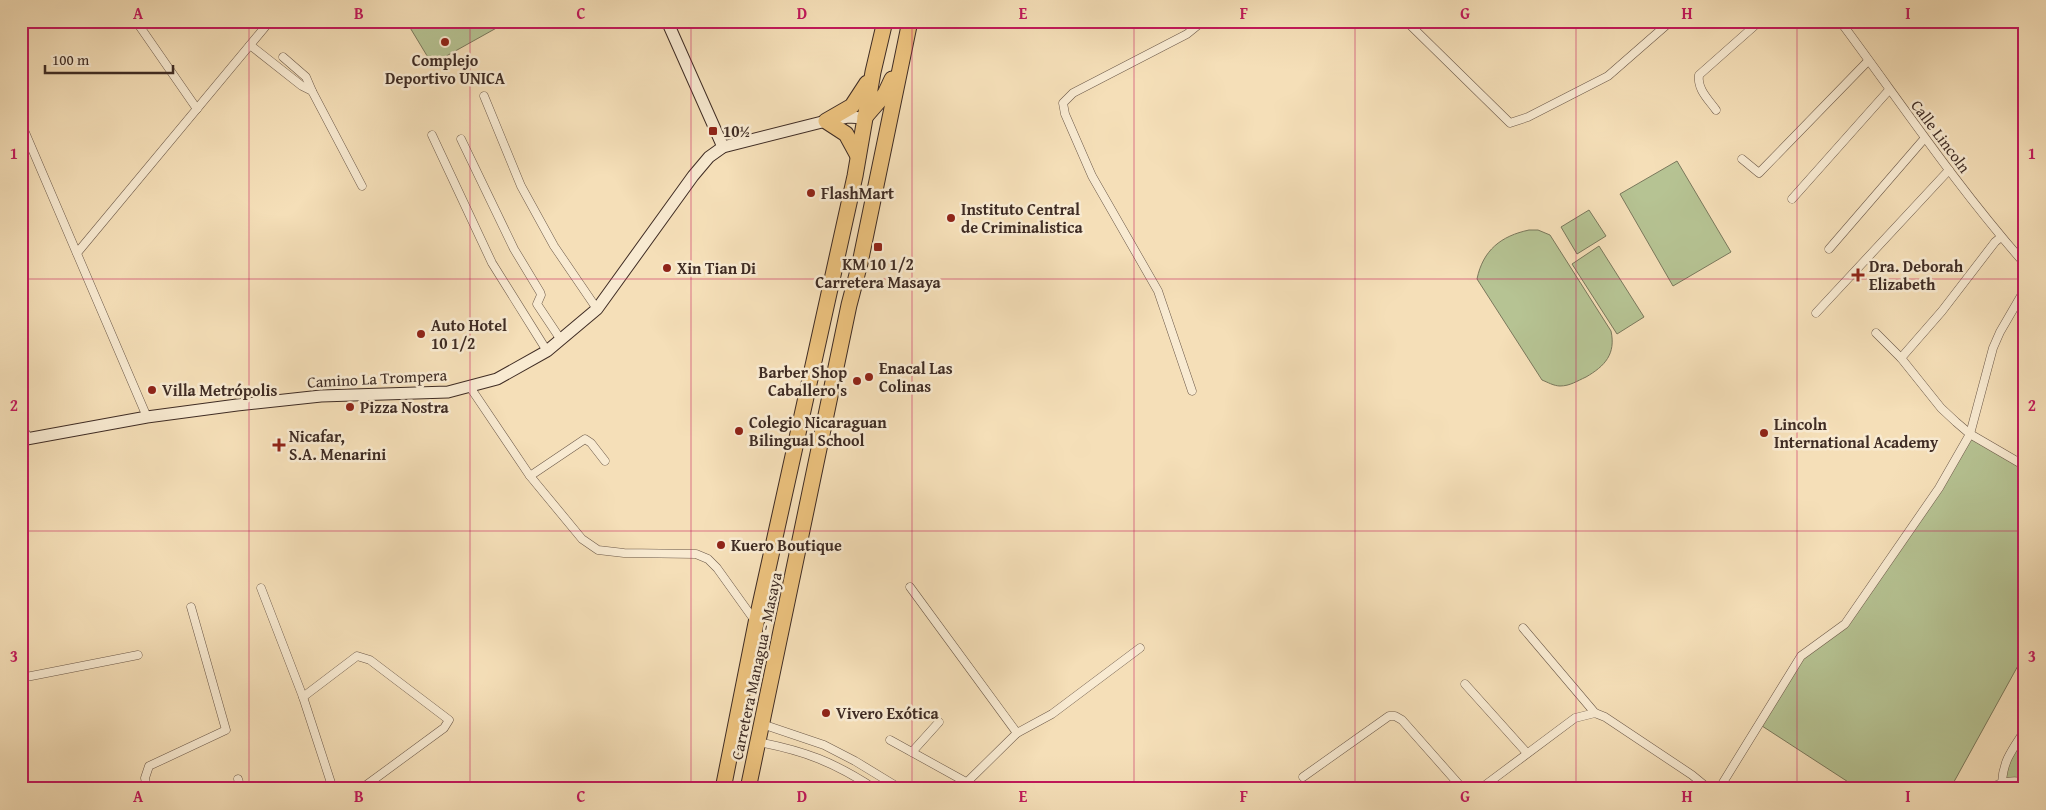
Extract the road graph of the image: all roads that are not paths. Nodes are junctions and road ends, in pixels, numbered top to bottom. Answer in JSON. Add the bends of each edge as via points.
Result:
{"nodes":[{"id":1,"x":136,"y":21,"type":"edge"},
{"id":2,"x":270,"y":21,"type":"edge"},
{"id":3,"x":667,"y":21,"type":"edge"},
{"id":4,"x":885,"y":21,"type":"edge"},
{"id":5,"x":910,"y":21,"type":"edge"},
{"id":6,"x":1203,"y":21,"type":"edge"},
{"id":7,"x":1406,"y":21,"type":"edge"},
{"id":8,"x":1672,"y":21,"type":"edge"},
{"id":9,"x":1760,"y":21,"type":"edge"},
{"id":10,"x":1840,"y":21,"type":"edge"},
{"id":11,"x":250,"y":45,"type":"junction"},
{"id":12,"x":283,"y":57,"type":"dead end"},
{"id":13,"x":1868,"y":61,"type":"junction"},
{"id":14,"x":900,"y":63,"type":"junction"},
{"id":15,"x":873,"y":72,"type":"junction"},
{"id":16,"x":1889,"y":90,"type":"junction"},
{"id":17,"x":312,"y":91,"type":"junction"},
{"id":18,"x":484,"y":96,"type":"dead end"},
{"id":19,"x":197,"y":109,"type":"junction"},
{"id":20,"x":1716,"y":110,"type":"dead end"},
{"id":21,"x":864,"y":118,"type":"junction"},
{"id":22,"x":826,"y":121,"type":"junction"},
{"id":23,"x":21,"y":123,"type":"edge"},
{"id":24,"x":432,"y":134,"type":"dead end"},
{"id":25,"x":461,"y":139,"type":"dead end"},
{"id":26,"x":1924,"y":139,"type":"junction"},
{"id":27,"x":723,"y":147,"type":"junction"},
{"id":28,"x":858,"y":156,"type":"junction"},
{"id":29,"x":1742,"y":159,"type":"dead end"},
{"id":30,"x":1949,"y":170,"type":"junction"},
{"id":31,"x":362,"y":186,"type":"dead end"},
{"id":32,"x":1792,"y":199,"type":"dead end"},
{"id":33,"x":2001,"y":237,"type":"junction"},
{"id":34,"x":1829,"y":249,"type":"dead end"},
{"id":35,"x":77,"y":253,"type":"junction"},
{"id":36,"x":860,"y":263,"type":"junction"},
{"id":37,"x":2025,"y":264,"type":"edge"},
{"id":38,"x":2025,"y":289,"type":"edge"},
{"id":39,"x":597,"y":309,"type":"junction"},
{"id":40,"x":1816,"y":312,"type":"dead end"},
{"id":41,"x":1876,"y":333,"type":"dead end"},
{"id":42,"x":560,"y":340,"type":"junction"},
{"id":43,"x":548,"y":351,"type":"junction"},
{"id":44,"x":1901,"y":358,"type":"junction"},
{"id":45,"x":470,"y":387,"type":"junction"},
{"id":46,"x":1192,"y":391,"type":"dead end"},
{"id":47,"x":147,"y":416,"type":"junction"},
{"id":48,"x":21,"y":425,"type":"edge"},
{"id":49,"x":1970,"y":434,"type":"junction"},
{"id":50,"x":25,"y":440,"type":"edge"},
{"id":51,"x":604,"y":461,"type":"dead end"},
{"id":52,"x":2025,"y":466,"type":"edge"},
{"id":53,"x":530,"y":476,"type":"junction"},
{"id":54,"x":910,"y":586,"type":"dead end"},
{"id":55,"x":261,"y":588,"type":"dead end"},
{"id":56,"x":191,"y":607,"type":"dead end"},
{"id":57,"x":756,"y":623,"type":"junction"},
{"id":58,"x":1523,"y":628,"type":"dead end"},
{"id":59,"x":1140,"y":648,"type":"dead end"},
{"id":60,"x":138,"y":655,"type":"dead end"},
{"id":61,"x":21,"y":678,"type":"edge"},
{"id":62,"x":1465,"y":684,"type":"dead end"},
{"id":63,"x":303,"y":697,"type":"junction"},
{"id":64,"x":1595,"y":713,"type":"junction"},
{"id":65,"x":939,"y":722,"type":"dead end"},
{"id":66,"x":762,"y":724,"type":"junction"},
{"id":67,"x":2025,"y":730,"type":"edge"},
{"id":68,"x":1017,"y":733,"type":"junction"},
{"id":69,"x":890,"y":740,"type":"dead end"},
{"id":70,"x":758,"y":742,"type":"junction"},
{"id":71,"x":912,"y":752,"type":"junction"},
{"id":72,"x":1527,"y":753,"type":"junction"},
{"id":73,"x":1303,"y":776,"type":"dead end"},
{"id":74,"x":238,"y":779,"type":"dead end"},
{"id":75,"x":966,"y":782,"type":"junction"},
{"id":76,"x":2002,"y":783,"type":"junction"},
{"id":77,"x":2025,"y":783,"type":"edge"},
{"id":78,"x":147,"y":789,"type":"edge"},
{"id":79,"x":241,"y":789,"type":"edge"},
{"id":80,"x":333,"y":789,"type":"edge"},
{"id":81,"x":361,"y":789,"type":"edge"},
{"id":82,"x":723,"y":789,"type":"edge"},
{"id":83,"x":748,"y":789,"type":"edge"},
{"id":84,"x":875,"y":789,"type":"edge"},
{"id":85,"x":901,"y":789,"type":"edge"},
{"id":86,"x":960,"y":789,"type":"edge"},
{"id":87,"x":1463,"y":789,"type":"edge"},
{"id":88,"x":1480,"y":789,"type":"edge"},
{"id":89,"x":1710,"y":789,"type":"edge"},
{"id":90,"x":1719,"y":789,"type":"edge"},
{"id":91,"x":1991,"y":789,"type":"edge"}],
"edges":[{"from":1,"to":19,"type":"street"},
{"from":2,"to":11,"type":"street"},
{"from":3,"to":27,"type":"street"},
{"from":4,"to":15,"type":"highway","name":"Carretera Managua - Masaya"},
{"from":5,"to":14,"type":"highway","name":"Carretera Managua - Masaya"},
{"from":6,"to":46,"type":"street","via":[[1187,34],[1073,93],[1063,103],[1092,176],[1158,291]]},
{"from":7,"to":8,"type":"street","via":[[1510,123],[1608,76]]},
{"from":9,"to":20,"type":"street","via":[[1699,75],[1700,88]]},
{"from":10,"to":13,"type":"street","name":"Calle Lincoln"},
{"from":11,"to":17,"type":"street"},
{"from":11,"to":19,"type":"street"},
{"from":12,"to":17,"type":"street","via":[[306,77]]},
{"from":13,"to":16,"type":"street","name":"Calle Lincoln"},
{"from":13,"to":29,"type":"street","via":[[1759,173]]},
{"from":14,"to":21,"type":"highway","via":[[884,94]]},
{"from":14,"to":36,"type":"highway","name":"Carretera Managua - Masaya"},
{"from":15,"to":21,"type":"highway","name":"Carretera Managua - Masaya"},
{"from":15,"to":22,"type":"highway","via":[[852,106]]},
{"from":16,"to":26,"type":"street","name":"Calle Lincoln"},
{"from":16,"to":32,"type":"street"},
{"from":17,"to":31,"type":"street"},
{"from":18,"to":39,"type":"street","via":[[521,186],[554,246]]},
{"from":19,"to":35,"type":"street"},
{"from":21,"to":22,"type":"street"},
{"from":21,"to":28,"type":"highway","name":"Carretera Managua - Masaya"},
{"from":21,"to":36,"type":"highway","via":[[874,142],[876,162],[857,252]]},
{"from":22,"to":27,"type":"street"},
{"from":22,"to":28,"type":"highway","via":[[846,134]]},
{"from":23,"to":35,"type":"street"},
{"from":24,"to":43,"type":"street","via":[[492,263]]},
{"from":25,"to":42,"type":"street","via":[[514,249],[540,292],[537,304]]},
{"from":26,"to":30,"type":"street","name":"Calle Lincoln"},
{"from":26,"to":34,"type":"street"},
{"from":27,"to":39,"type":"street","name":"Camino La Trompera","via":[[693,176]]},
{"from":28,"to":57,"type":"highway","name":"Carretera Managua - Masaya"},
{"from":30,"to":33,"type":"street","name":"Calle Lincoln"},
{"from":30,"to":40,"type":"street"},
{"from":33,"to":37,"type":"street","name":"Calle Lincoln"},
{"from":33,"to":44,"type":"street"},
{"from":35,"to":47,"type":"street"},
{"from":36,"to":66,"type":"highway","name":"Carretera Managua - Masaya"},
{"from":38,"to":49,"type":"street","via":[[1993,348]]},
{"from":39,"to":42,"type":"street","name":"Camino La Trompera"},
{"from":41,"to":44,"type":"street"},
{"from":42,"to":43,"type":"street","name":"Camino La Trompera"},
{"from":43,"to":45,"type":"street","name":"Camino La Trompera","via":[[496,379]]},
{"from":44,"to":49,"type":"street","via":[[1941,408]]},
{"from":45,"to":47,"type":"street","name":"Camino La Trompera","via":[[448,392],[321,396]]},
{"from":45,"to":53,"type":"street"},
{"from":47,"to":50,"type":"street","name":"Camino La Trompera"},
{"from":48,"to":50,"type":"street"},
{"from":49,"to":52,"type":"street"},
{"from":49,"to":90,"type":"street","via":[[1939,488],[1845,624],[1801,656]]},
{"from":51,"to":53,"type":"street","via":[[585,439]]},
{"from":53,"to":57,"type":"street","via":[[582,539],[598,550],[696,554],[708,559]]},
{"from":54,"to":68,"type":"street"},
{"from":55,"to":63,"type":"street"},
{"from":56,"to":78,"type":"street","via":[[226,730],[149,766],[145,778]]},
{"from":57,"to":82,"type":"highway","name":"Carretera Managua - Masaya"},
{"from":58,"to":64,"type":"street"},
{"from":59,"to":68,"type":"street","via":[[1052,714]]},
{"from":60,"to":61,"type":"street"},
{"from":62,"to":72,"type":"street"},
{"from":63,"to":80,"type":"street"},
{"from":63,"to":81,"type":"street","via":[[357,656],[370,660],[449,720],[444,728]]},
{"from":64,"to":72,"type":"street","via":[[1576,718]]},
{"from":64,"to":89,"type":"street","via":[[1606,717]]},
{"from":65,"to":71,"type":"street"},
{"from":66,"to":70,"type":"highway","name":"Carretera Managua - Masaya"},
{"from":66,"to":85,"type":"street","via":[[824,745]]},
{"from":67,"to":76,"type":"street","via":[[2006,759]]},
{"from":68,"to":75,"type":"street"},
{"from":69,"to":71,"type":"street"},
{"from":70,"to":83,"type":"highway","name":"Carretera Managua - Masaya"},
{"from":70,"to":84,"type":"street","via":[[818,757]]},
{"from":71,"to":75,"type":"street"},
{"from":72,"to":88,"type":"street"},
{"from":73,"to":87,"type":"street","via":[[1389,716],[1395,716]]},
{"from":74,"to":79,"type":"street"},
{"from":75,"to":86,"type":"street"},
{"from":76,"to":77,"type":"street"},
{"from":76,"to":91,"type":"street"}]}
